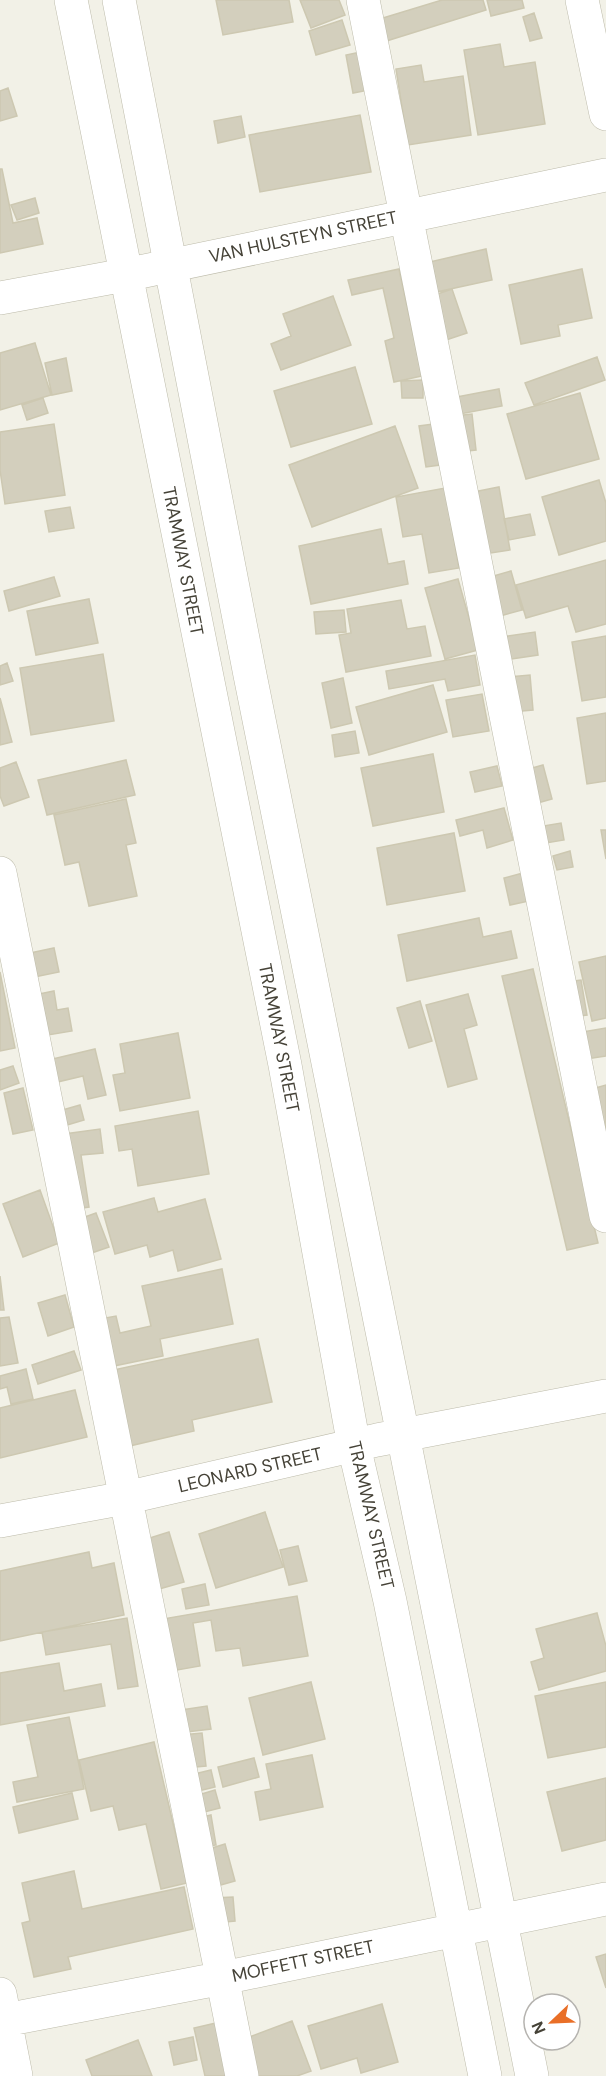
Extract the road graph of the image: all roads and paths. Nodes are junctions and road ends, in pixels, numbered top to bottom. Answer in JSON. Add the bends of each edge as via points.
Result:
{"nodes":[{"id":1,"x":70,"y":0,"type":"edge"},
{"id":2,"x":118,"y":0,"type":"edge"},
{"id":3,"x":363,"y":0,"type":"edge"},
{"id":4,"x":582,"y":0,"type":"edge"},
{"id":5,"x":606,"y":114,"type":"edge"},
{"id":6,"x":606,"y":175,"type":"edge"},
{"id":7,"x":406,"y":215,"type":"junction"},
{"id":8,"x":170,"y":265,"type":"junction"},
{"id":9,"x":125,"y":275,"type":"junction"},
{"id":10,"x":0,"y":298,"type":"edge"},
{"id":11,"x":250,"y":675,"type":"junction"},
{"id":12,"x":208,"y":688,"type":"junction"},
{"id":13,"x":0,"y":873,"type":"edge"},
{"id":14,"x":327,"y":1059,"type":"junction"},
{"id":15,"x":285,"y":1065,"type":"junction"},
{"id":16,"x":606,"y":1216,"type":"edge"},
{"id":17,"x":606,"y":1395,"type":"edge"},
{"id":18,"x":402,"y":1435,"type":"junction"},
{"id":19,"x":354,"y":1446,"type":"junction"},
{"id":20,"x":125,"y":1498,"type":"junction"},
{"id":21,"x":0,"y":1521,"type":"edge"},
{"id":22,"x":606,"y":1899,"type":"edge"},
{"id":23,"x":501,"y":1920,"type":"junction"},
{"id":24,"x":454,"y":1929,"type":"junction"},
{"id":25,"x":223,"y":1978,"type":"junction"},
{"id":26,"x":2,"y":2012,"type":"edge"},
{"id":27,"x":16,"y":2076,"type":"edge"},
{"id":28,"x":242,"y":2076,"type":"edge"},
{"id":29,"x":485,"y":2076,"type":"edge"},
{"id":30,"x":532,"y":2076,"type":"edge"}],
"edges":[{"from":1,"to":9,"type":"street","name":"TRAMWAY STREET"},
{"from":2,"to":8,"type":"street"},
{"from":3,"to":7,"type":"street"},
{"from":4,"to":5,"type":"street"},
{"from":6,"to":7,"type":"street","name":"VAN HULSTEYN STREET"},
{"from":7,"to":8,"type":"street","name":"VAN HULSTEYN STREET"},
{"from":7,"to":16,"type":"street"},
{"from":8,"to":9,"type":"street","name":"VAN HULSTEYN STREET"},
{"from":8,"to":11,"type":"street"},
{"from":9,"to":10,"type":"street","name":"VAN HULSTEYN STREET"},
{"from":9,"to":12,"type":"street","name":"TRAMWAY STREET"},
{"from":11,"to":12,"type":"street"},
{"from":11,"to":14,"type":"street"},
{"from":12,"to":15,"type":"street","name":"TRAMWAY STREET"},
{"from":13,"to":20,"type":"street"},
{"from":14,"to":15,"type":"street"},
{"from":14,"to":18,"type":"street"},
{"from":15,"to":19,"type":"street","name":"TRAMWAY STREET"},
{"from":17,"to":18,"type":"street","name":"LEONARD STREET"},
{"from":18,"to":19,"type":"street","name":"LEONARD STREET"},
{"from":18,"to":23,"type":"street"},
{"from":19,"to":20,"type":"street","name":"LEONARD STREET"},
{"from":19,"to":24,"type":"street","name":"TRAMWAY STREET","via":[[390,1601]]},
{"from":20,"to":21,"type":"street","name":"LEONARD STREET"},
{"from":20,"to":25,"type":"street"},
{"from":22,"to":23,"type":"street","name":"MOFFETT STREET"},
{"from":23,"to":24,"type":"street","name":"MOFFETT STREET"},
{"from":23,"to":30,"type":"street"},
{"from":24,"to":25,"type":"street","name":"MOFFETT STREET"},
{"from":24,"to":29,"type":"street","name":"TRAMWAY STREET"},
{"from":25,"to":26,"type":"street","name":"MOFFETT STREET"},
{"from":25,"to":28,"type":"street"},
{"from":26,"to":27,"type":"street"}]}
